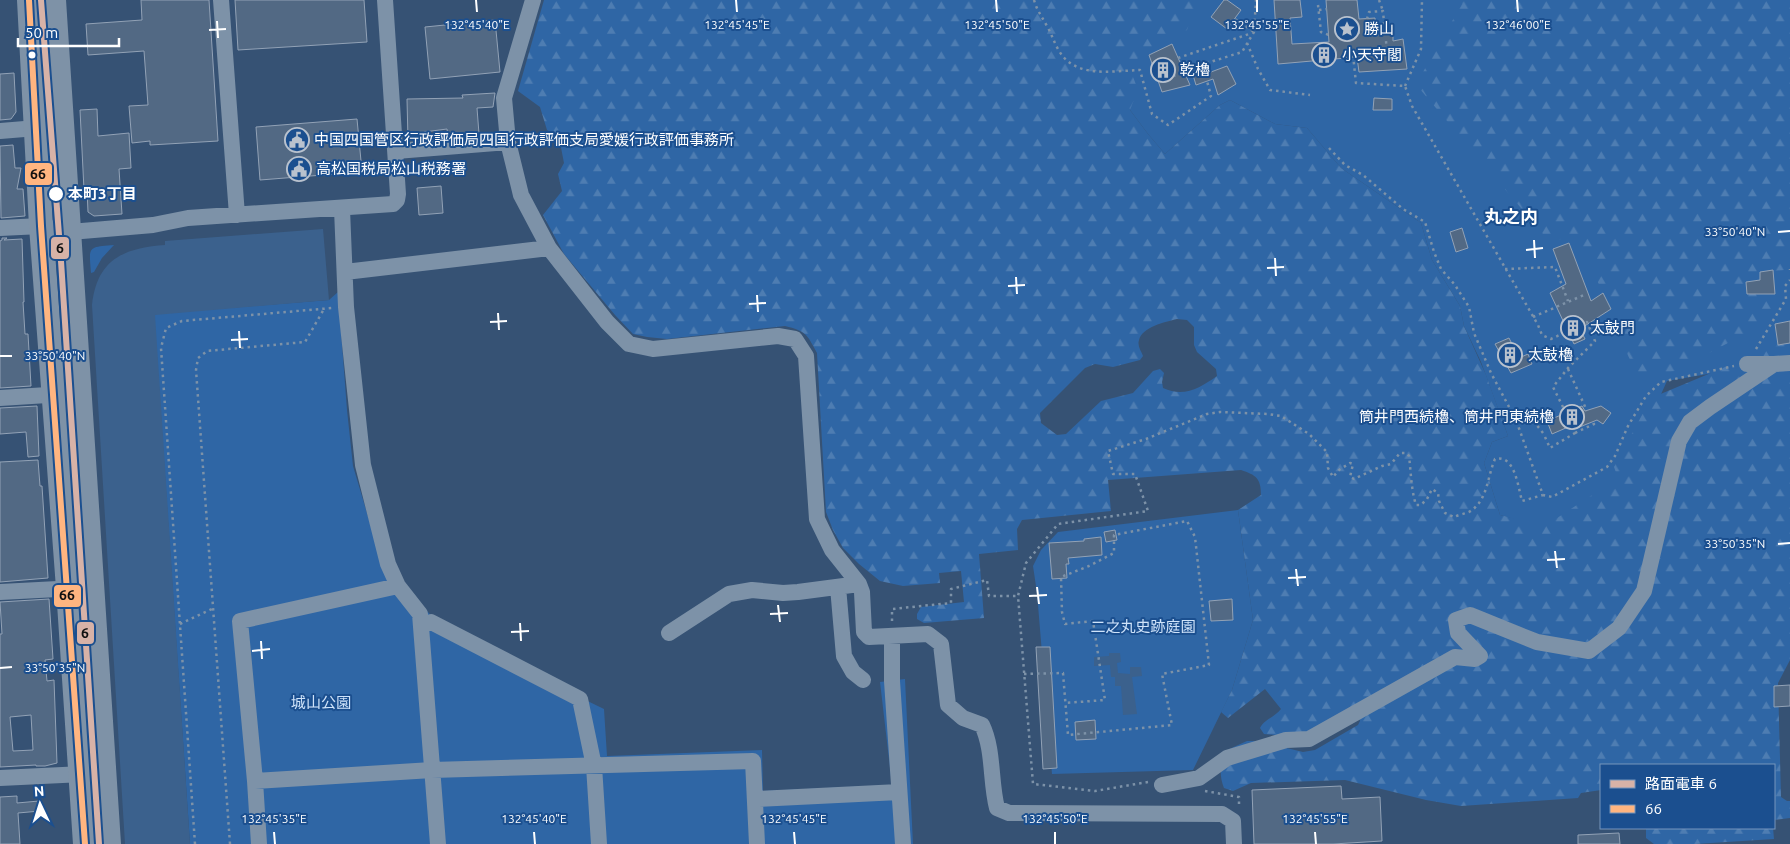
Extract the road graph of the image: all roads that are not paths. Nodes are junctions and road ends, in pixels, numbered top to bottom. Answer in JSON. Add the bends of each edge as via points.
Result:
{"nodes":[{"id":1,"x":29,"y":0,"type":"edge"},
{"id":2,"x":54,"y":0,"type":"edge"},
{"id":3,"x":221,"y":0,"type":"edge"},
{"id":4,"x":385,"y":0,"type":"edge"},
{"id":5,"x":533,"y":0,"type":"edge"},
{"id":6,"x":61,"y":126,"type":"junction"},
{"id":7,"x":37,"y":128,"type":"junction"},
{"id":8,"x":0,"y":131,"type":"edge"},
{"id":9,"x":508,"y":142,"type":"junction"},
{"id":10,"x":396,"y":150,"type":"junction"},
{"id":11,"x":342,"y":209,"type":"junction"},
{"id":12,"x":237,"y":215,"type":"junction"},
{"id":13,"x":42,"y":226,"type":"junction"},
{"id":14,"x":0,"y":228,"type":"edge"},
{"id":15,"x":70,"y":232,"type":"junction"},
{"id":16,"x":549,"y":248,"type":"junction"},
{"id":17,"x":345,"y":272,"type":"junction"},
{"id":18,"x":1747,"y":364,"type":"road end"},
{"id":19,"x":1782,"y":364,"type":"edge"},
{"id":20,"x":79,"y":393,"type":"junction"},
{"id":21,"x":54,"y":395,"type":"junction"},
{"id":22,"x":0,"y":398,"type":"edge"},
{"id":23,"x":859,"y":584,"type":"junction"},
{"id":24,"x":398,"y":586,"type":"junction"},
{"id":25,"x":92,"y":587,"type":"junction"},
{"id":26,"x":838,"y":587,"type":"junction"},
{"id":27,"x":68,"y":588,"type":"junction"},
{"id":28,"x":0,"y":592,"type":"edge"},
{"id":29,"x":431,"y":622,"type":"dead end"},
{"id":30,"x":669,"y":633,"type":"dead end"},
{"id":31,"x":892,"y":636,"type":"junction"},
{"id":32,"x":863,"y":680,"type":"dead end"},
{"id":33,"x":594,"y":766,"type":"junction"},
{"id":34,"x":432,"y":770,"type":"junction"},
{"id":35,"x":104,"y":773,"type":"junction"},
{"id":36,"x":80,"y":775,"type":"junction"},
{"id":37,"x":0,"y":778,"type":"edge"},
{"id":38,"x":255,"y":781,"type":"junction"},
{"id":39,"x":1162,"y":785,"type":"road end"},
{"id":40,"x":899,"y":792,"type":"junction"},
{"id":41,"x":755,"y":799,"type":"junction"},
{"id":42,"x":85,"y":844,"type":"edge"},
{"id":43,"x":108,"y":844,"type":"edge"},
{"id":44,"x":259,"y":844,"type":"edge"},
{"id":45,"x":438,"y":844,"type":"edge"},
{"id":46,"x":599,"y":844,"type":"edge"},
{"id":47,"x":758,"y":844,"type":"edge"},
{"id":48,"x":903,"y":844,"type":"edge"},
{"id":49,"x":1234,"y":844,"type":"edge"}],
"edges":[{"from":1,"to":7,"type":"highway"},
{"from":2,"to":6,"type":"highway"},
{"from":3,"to":12,"type":"street"},
{"from":4,"to":10,"type":"street"},
{"from":5,"to":9,"type":"street","via":[[504,98]]},
{"from":6,"to":7,"type":"street"},
{"from":6,"to":15,"type":"highway"},
{"from":7,"to":8,"type":"street"},
{"from":7,"to":13,"type":"highway"},
{"from":9,"to":10,"type":"street"},
{"from":9,"to":16,"type":"street","via":[[521,194]]},
{"from":10,"to":11,"type":"street","via":[[398,198],[391,204]]},
{"from":11,"to":12,"type":"street"},
{"from":11,"to":17,"type":"street"},
{"from":12,"to":15,"type":"street"},
{"from":13,"to":14,"type":"street"},
{"from":13,"to":15,"type":"street"},
{"from":13,"to":21,"type":"highway"},
{"from":15,"to":20,"type":"highway"},
{"from":16,"to":17,"type":"street"},
{"from":16,"to":23,"type":"street","via":[[607,322],[629,344],[653,350],[778,336],[795,339],[806,356],[817,519],[832,550]]},
{"from":17,"to":24,"type":"street","via":[[363,465],[388,564]]},
{"from":18,"to":19,"type":"street"},
{"from":19,"to":39,"type":"street","via":[[1690,422],[1679,441],[1644,591],[1619,628],[1589,651],[1537,642],[1470,615],[1456,620],[1458,633],[1480,656],[1475,659],[1455,657],[1310,739],[1286,740],[1227,758],[1199,778]]},
{"from":20,"to":21,"type":"street"},
{"from":20,"to":25,"type":"highway"},
{"from":21,"to":22,"type":"street"},
{"from":21,"to":27,"type":"highway"},
{"from":23,"to":26,"type":"street"},
{"from":23,"to":31,"type":"street","via":[[864,632],[869,638]]},
{"from":24,"to":34,"type":"street","via":[[420,614]]},
{"from":24,"to":38,"type":"street","via":[[240,622]]},
{"from":25,"to":27,"type":"street"},
{"from":25,"to":35,"type":"highway"},
{"from":26,"to":30,"type":"street","via":[[783,593],[752,590],[729,594]]},
{"from":26,"to":32,"type":"street","via":[[844,656],[853,672]]},
{"from":27,"to":28,"type":"street"},
{"from":27,"to":36,"type":"highway"},
{"from":29,"to":33,"type":"street","via":[[580,700]]},
{"from":31,"to":40,"type":"street"},
{"from":31,"to":49,"type":"street","via":[[928,634],[941,644],[948,705],[964,718],[982,725],[988,738],[997,808],[1009,813],[1222,814],[1233,821]]},
{"from":33,"to":34,"type":"street"},
{"from":33,"to":41,"type":"street","via":[[753,761]]},
{"from":33,"to":46,"type":"street"},
{"from":34,"to":38,"type":"street"},
{"from":34,"to":45,"type":"street"},
{"from":35,"to":36,"type":"street"},
{"from":35,"to":43,"type":"highway"},
{"from":36,"to":37,"type":"street"},
{"from":36,"to":42,"type":"highway"},
{"from":38,"to":44,"type":"street"},
{"from":40,"to":41,"type":"street"},
{"from":40,"to":48,"type":"street"},
{"from":41,"to":47,"type":"street"}]}
